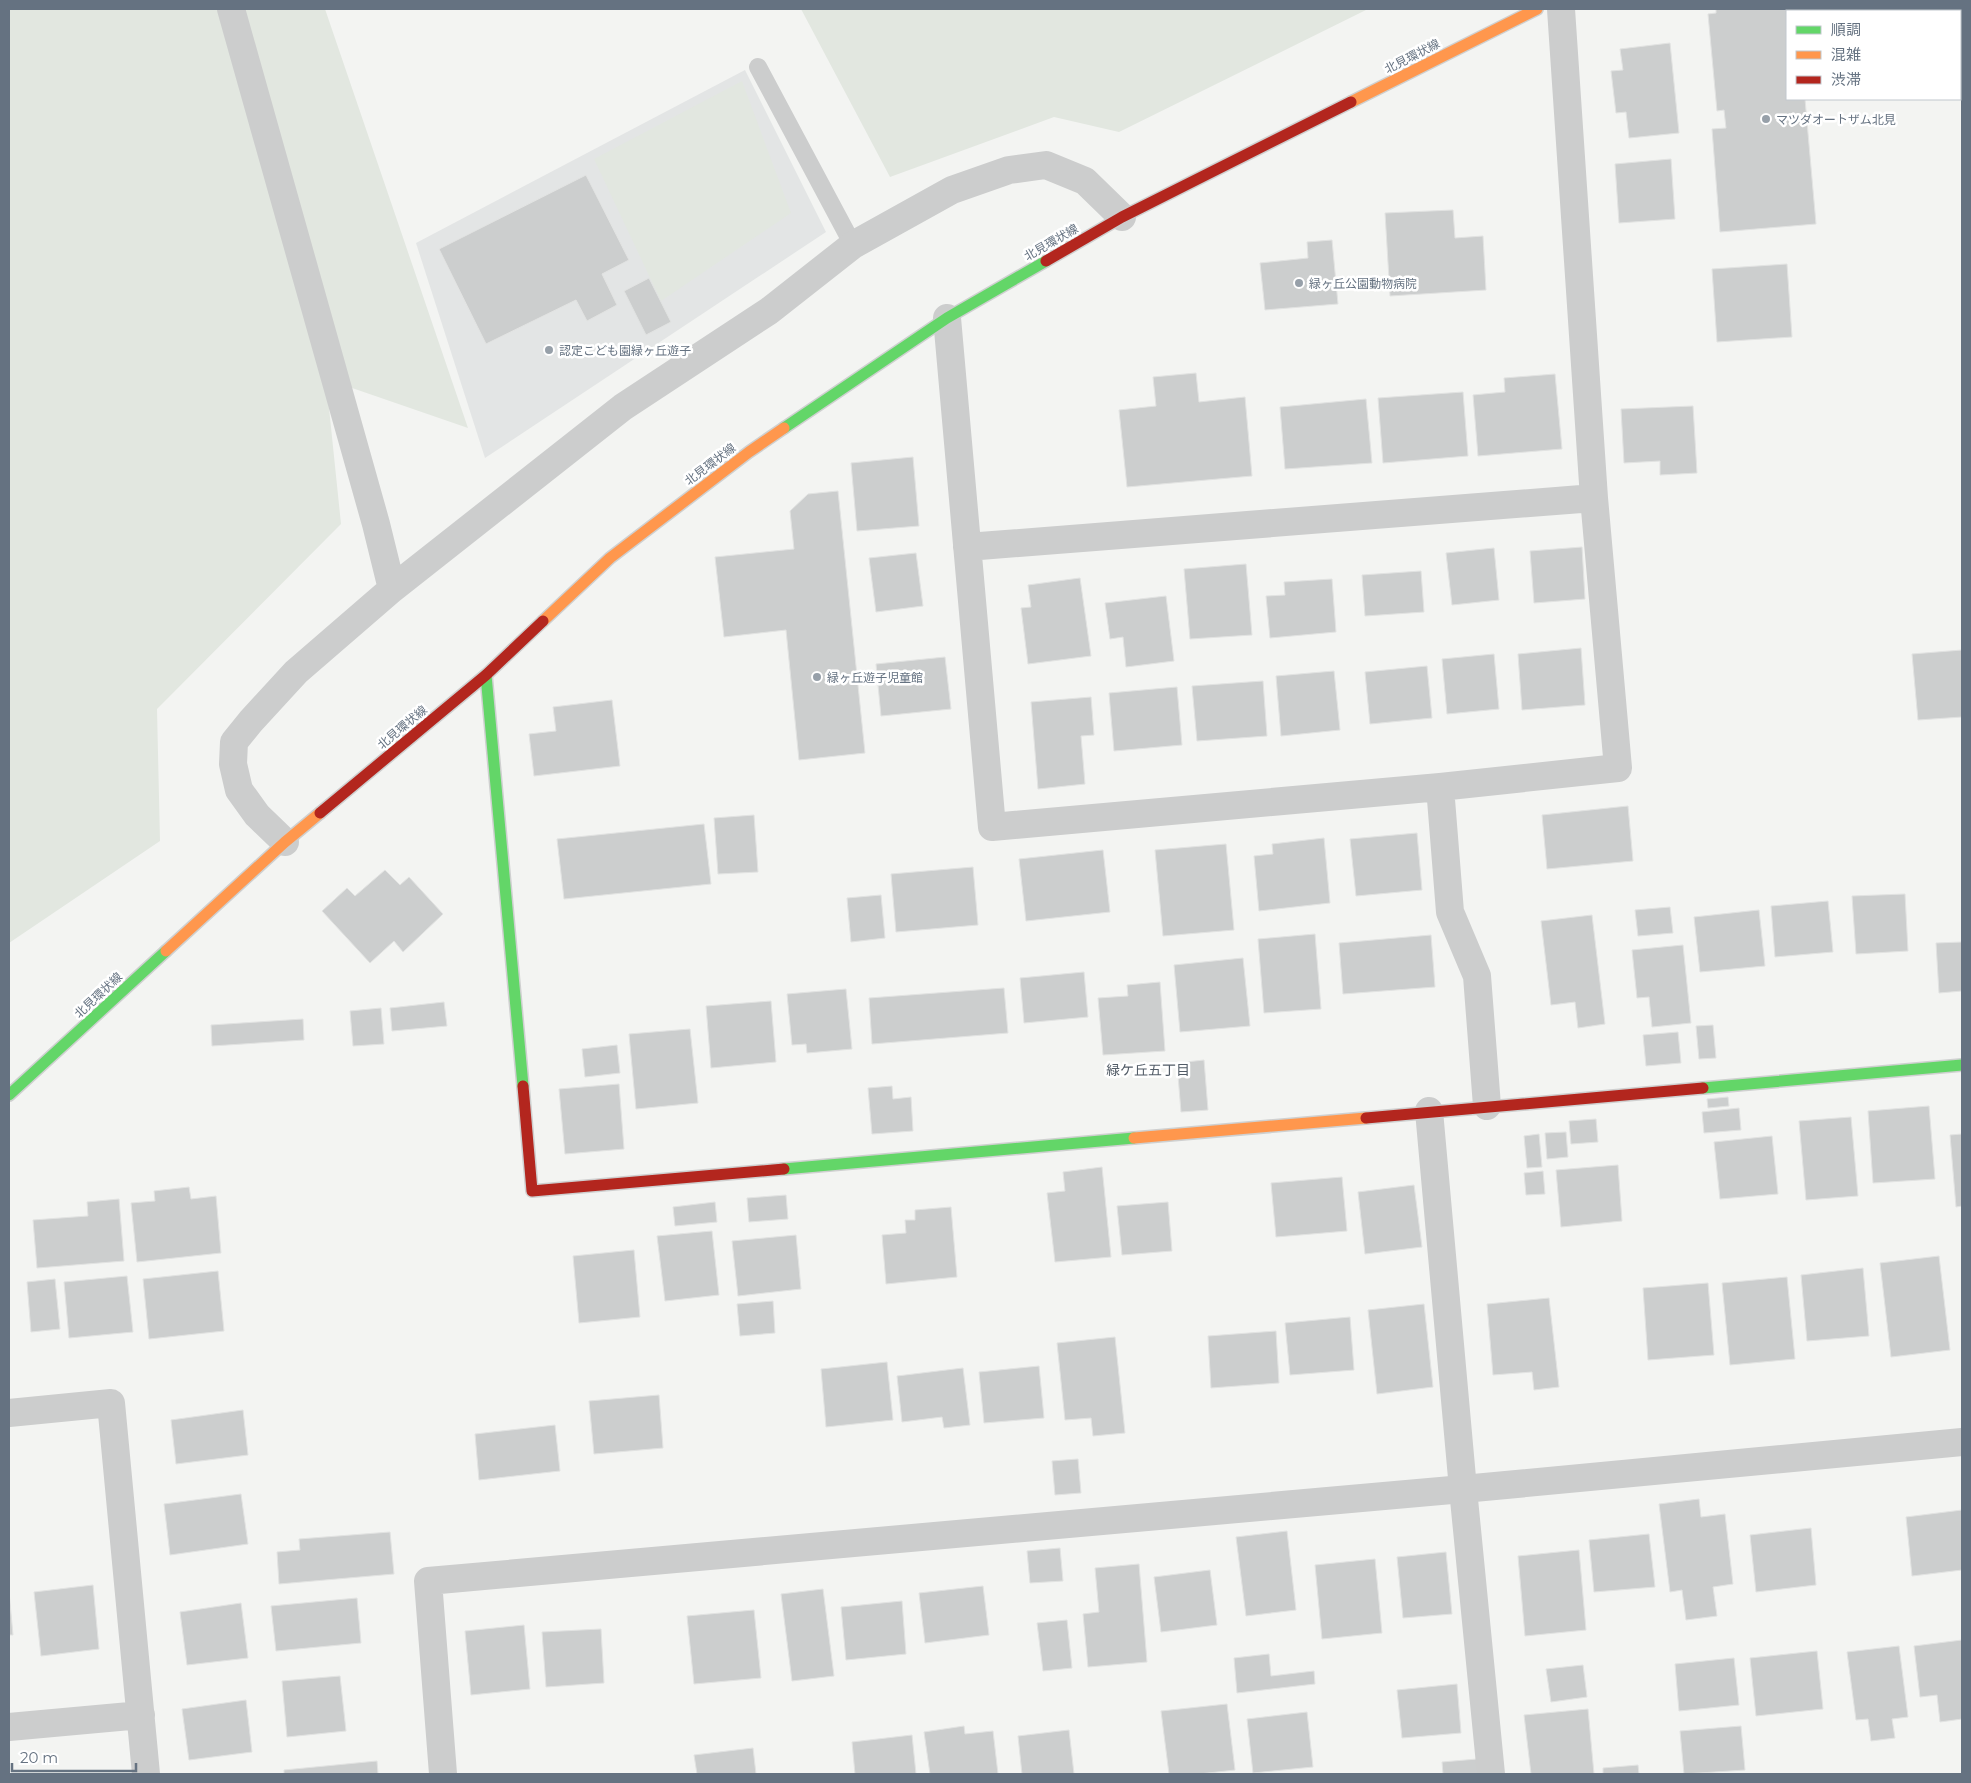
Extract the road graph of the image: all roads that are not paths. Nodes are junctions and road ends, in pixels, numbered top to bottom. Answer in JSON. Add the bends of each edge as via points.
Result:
{"nodes":[{"id":1,"x":232,"y":9,"type":"edge"},
{"id":2,"x":1537,"y":9,"type":"edge"},
{"id":3,"x":1561,"y":9,"type":"edge"},
{"id":4,"x":758,"y":66,"type":"dead end"},
{"id":5,"x":1122,"y":217,"type":"junction"},
{"id":6,"x":853,"y":245,"type":"junction"},
{"id":7,"x":947,"y":318,"type":"junction"},
{"id":8,"x":1594,"y":498,"type":"junction"},
{"id":9,"x":967,"y":547,"type":"junction"},
{"id":10,"x":392,"y":589,"type":"junction"},
{"id":11,"x":486,"y":675,"type":"junction"},
{"id":12,"x":1440,"y":787,"type":"junction"},
{"id":13,"x":285,"y":842,"type":"junction"},
{"id":14,"x":1962,"y":1065,"type":"edge"},
{"id":15,"x":9,"y":1095,"type":"edge"},
{"id":16,"x":1487,"y":1106,"type":"junction"},
{"id":17,"x":1429,"y":1111,"type":"junction"},
{"id":18,"x":9,"y":1413,"type":"edge"},
{"id":19,"x":1962,"y":1442,"type":"edge"},
{"id":20,"x":1463,"y":1489,"type":"junction"},
{"id":21,"x":141,"y":1715,"type":"junction"},
{"id":22,"x":9,"y":1727,"type":"edge"},
{"id":23,"x":146,"y":1774,"type":"edge"},
{"id":24,"x":444,"y":1774,"type":"edge"},
{"id":25,"x":1491,"y":1774,"type":"edge"}],
"edges":[{"from":1,"to":10,"type":"street"},
{"from":2,"to":5,"type":"street","name":"北見環状線"},
{"from":3,"to":8,"type":"street"},
{"from":4,"to":6,"type":"lane"},
{"from":5,"to":6,"type":"street","via":[[1085,181],[1046,165],[1009,170],[952,190]]},
{"from":5,"to":7,"type":"street","name":"北見環状線"},
{"from":6,"to":10,"type":"street","via":[[769,311],[623,407]]},
{"from":7,"to":9,"type":"street"},
{"from":7,"to":11,"type":"street","name":"北見環状線","via":[[749,452],[610,558]]},
{"from":8,"to":9,"type":"street"},
{"from":8,"to":12,"type":"street","via":[[1618,768]]},
{"from":9,"to":12,"type":"street","via":[[992,827]]},
{"from":10,"to":13,"type":"street","via":[[296,672],[234,742],[233,764],[239,790],[257,815]]},
{"from":11,"to":13,"type":"street","name":"北見環状線"},
{"from":11,"to":17,"type":"street","via":[[532,1192]]},
{"from":12,"to":16,"type":"street","via":[[1450,912],[1476,976]]},
{"from":13,"to":15,"type":"street","name":"北見環状線"},
{"from":14,"to":16,"type":"street"},
{"from":16,"to":17,"type":"street"},
{"from":17,"to":20,"type":"street"},
{"from":18,"to":21,"type":"street","via":[[111,1403]]},
{"from":19,"to":20,"type":"street"},
{"from":20,"to":24,"type":"street","via":[[428,1581]]},
{"from":20,"to":25,"type":"street"},
{"from":21,"to":22,"type":"street"},
{"from":21,"to":23,"type":"street"}]}
